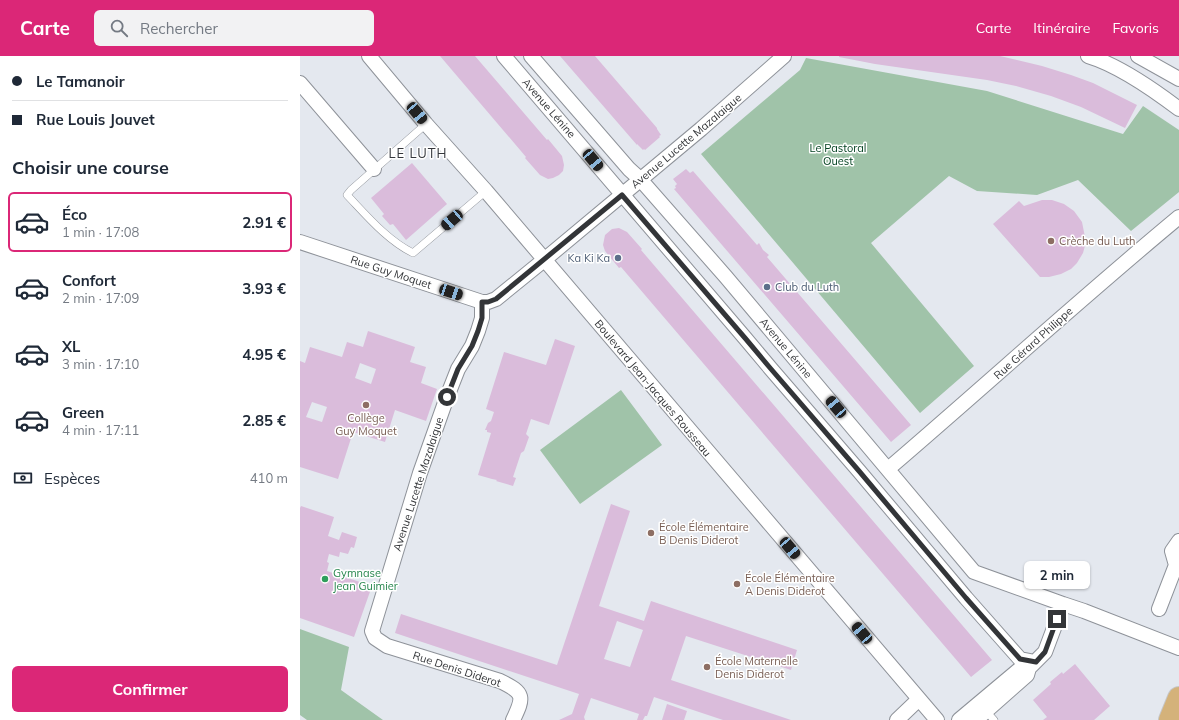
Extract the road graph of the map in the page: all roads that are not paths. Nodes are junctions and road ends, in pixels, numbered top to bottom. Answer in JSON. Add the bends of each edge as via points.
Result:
{"nodes":[{"id":1,"x":369,"y":56,"type":"edge"},
{"id":2,"x":504,"y":56,"type":"edge"},
{"id":3,"x":531,"y":56,"type":"edge"},
{"id":4,"x":784,"y":56,"type":"edge"},
{"id":5,"x":1088,"y":56,"type":"edge"},
{"id":6,"x":1138,"y":56,"type":"edge"},
{"id":7,"x":1179,"y":79,"type":"edge"},
{"id":8,"x":300,"y":83,"type":"edge"},
{"id":9,"x":1179,"y":109,"type":"edge"},
{"id":10,"x":426,"y":124,"type":"junction"},
{"id":11,"x":374,"y":169,"type":"junction"},
{"id":12,"x":640,"y":179,"type":"junction"},
{"id":13,"x":486,"y":191,"type":"junction"},
{"id":14,"x":622,"y":195,"type":"junction"},
{"id":15,"x":1179,"y":217,"type":"edge"},
{"id":16,"x":300,"y":242,"type":"edge"},
{"id":17,"x":544,"y":260,"type":"junction"},
{"id":18,"x":482,"y":302,"type":"junction"},
{"id":19,"x":888,"y":469,"type":"junction"},
{"id":20,"x":1179,"y":540,"type":"edge"},
{"id":21,"x":1063,"y":604,"type":"junction"},
{"id":22,"x":1159,"y":609,"type":"dead end"},
{"id":23,"x":372,"y":631,"type":"joint"},
{"id":24,"x":1179,"y":648,"type":"edge"},
{"id":25,"x":1032,"y":665,"type":"junction"},
{"id":26,"x":1179,"y":698,"type":"edge"},
{"id":27,"x":919,"y":699,"type":"junction"},
{"id":28,"x":990,"y":715,"type":"edge"},
{"id":29,"x":513,"y":720,"type":"edge"},
{"id":30,"x":897,"y":720,"type":"edge"},
{"id":31,"x":937,"y":720,"type":"edge"},
{"id":32,"x":959,"y":720,"type":"edge"},
{"id":33,"x":976,"y":720,"type":"edge"},
{"id":34,"x":1170,"y":720,"type":"edge"}],
"edges":[{"from":1,"to":10,"type":"street","name":"Boulevard Jean-Jacques Rousseau"},
{"from":2,"to":14,"type":"street","name":"Avenue Lénine"},
{"from":3,"to":12,"type":"street","name":"Avenue Lénine"},
{"from":4,"to":12,"type":"street","name":"Avenue Lucette Mazalaigue"},
{"from":5,"to":9,"type":"street","via":[[1125,73]]},
{"from":6,"to":7,"type":"street"},
{"from":8,"to":11,"type":"street"},
{"from":10,"to":11,"type":"lane"},
{"from":10,"to":13,"type":"street","name":"Boulevard Jean-Jacques Rousseau"},
{"from":11,"to":13,"type":"lane","via":[[347,195],[393,240],[413,253]]},
{"from":12,"to":14,"type":"street","name":"Avenue Lucette Mazalaigue"},
{"from":12,"to":19,"type":"street","name":"Avenue Lénine"},
{"from":13,"to":17,"type":"street","name":"Boulevard Jean-Jacques Rousseau"},
{"from":14,"to":17,"type":"street","name":"Avenue Lucette Mazalaigue"},
{"from":14,"to":25,"type":"street","name":"Avenue Lénine","via":[[966,598],[1020,659]]},
{"from":15,"to":19,"type":"street","name":"Rue Gérard Philippe"},
{"from":16,"to":18,"type":"street","name":"Rue Guy Moquet"},
{"from":17,"to":18,"type":"street","name":"Avenue Lucette Mazalaigue","via":[[496,299]]},
{"from":17,"to":27,"type":"street","name":"Boulevard Jean-Jacques Rousseau"},
{"from":18,"to":23,"type":"street","name":"Avenue Lucette Mazalaigue","via":[[482,318],[478,331],[458,369],[420,473]]},
{"from":19,"to":21,"type":"street","name":"Avenue Lénine","via":[[974,572]]},
{"from":20,"to":22,"type":"street","via":[[1172,551],[1176,565]]},
{"from":21,"to":24,"type":"street","name":"Avenue Lénine"},
{"from":21,"to":25,"type":"street","via":[[1045,652]]},
{"from":23,"to":29,"type":"street","name":"Rue Denis Diderot","via":[[375,638],[386,646],[510,686],[518,692],[521,704]]},
{"from":25,"to":28,"type":"street","via":[[1028,675]]},
{"from":25,"to":32,"type":"street","via":[[1021,668]]},
{"from":26,"to":34,"type":"main road"},
{"from":27,"to":30,"type":"street"},
{"from":27,"to":31,"type":"street","name":"Boulevard Jean-Jacques Rousseau"},
{"from":28,"to":33,"type":"street"}]}
